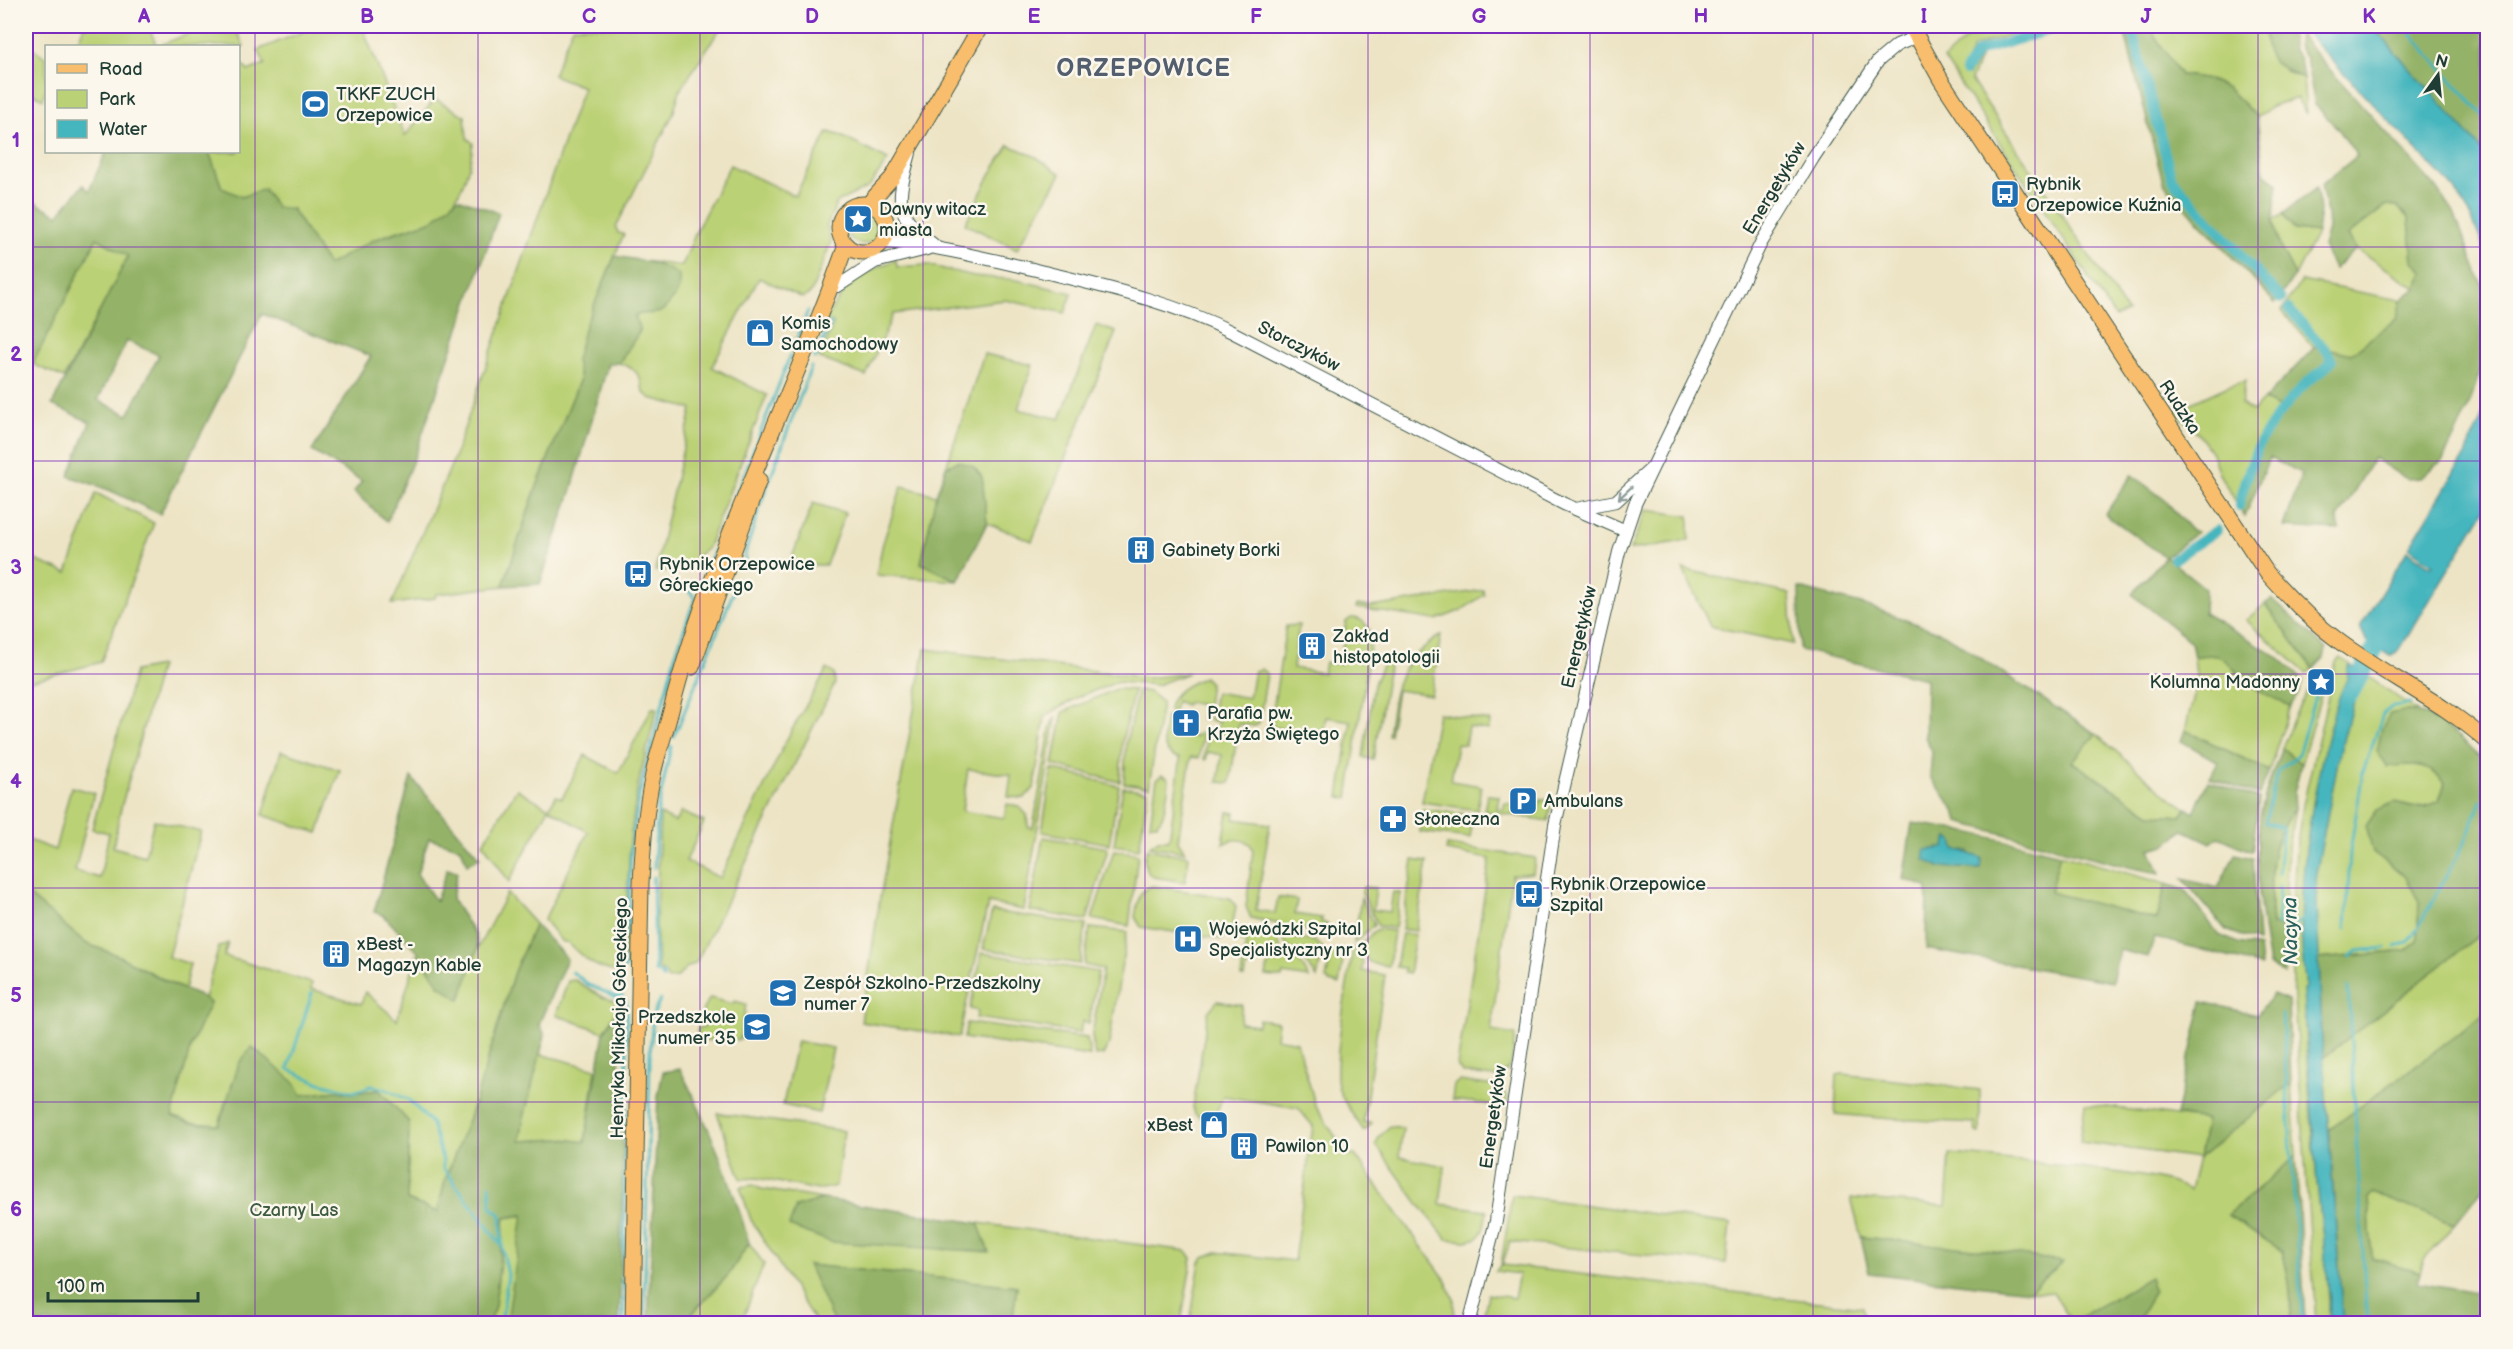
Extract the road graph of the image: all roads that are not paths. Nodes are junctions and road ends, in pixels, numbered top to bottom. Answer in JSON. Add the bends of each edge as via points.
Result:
{"nodes":[{"id":1,"x":981,"y":26,"type":"edge"},
{"id":2,"x":1913,"y":31,"type":"edge"},
{"id":3,"x":914,"y":140,"type":"junction"},
{"id":4,"x":892,"y":178,"type":"junction"},
{"id":5,"x":868,"y":204,"type":"junction"},
{"id":6,"x":884,"y":227,"type":"junction"},
{"id":7,"x":846,"y":245,"type":"junction"},
{"id":8,"x":936,"y":247,"type":"junction"},
{"id":9,"x":860,"y":252,"type":"junction"},
{"id":10,"x":838,"y":286,"type":"junction"},
{"id":11,"x":827,"y":301,"type":"junction"},
{"id":12,"x":1654,"y":466,"type":"junction"},
{"id":13,"x":1576,"y":509,"type":"junction"},
{"id":14,"x":1626,"y":531,"type":"junction"},
{"id":15,"x":2487,"y":742,"type":"edge"},
{"id":16,"x":633,"y":1323,"type":"edge"},
{"id":17,"x":1469,"y":1323,"type":"edge"}],
"edges":[{"from":1,"to":3,"type":"main road"},
{"from":2,"to":12,"type":"street","name":"Energetyków","via":[[1878,61],[1785,202],[1752,260]]},
{"from":2,"to":15,"type":"main road","name":"Rudzka","via":[[1941,80],[2267,573],[2312,620],[2349,649],[2451,714]]},
{"from":3,"to":4,"type":"main road"},
{"from":3,"to":8,"type":"street","via":[[901,187],[901,204],[914,229]]},
{"from":4,"to":5,"type":"main road"},
{"from":4,"to":6,"type":"main road"},
{"from":5,"to":6,"type":"main road"},
{"from":5,"to":7,"type":"main road","via":[[858,204],[840,218],[839,232]]},
{"from":6,"to":8,"type":"street","name":"Storczyków"},
{"from":6,"to":9,"type":"main road","via":[[872,250]]},
{"from":7,"to":9,"type":"main road"},
{"from":7,"to":11,"type":"main road","name":"Henryka Mikołaja Góreckiego"},
{"from":8,"to":10,"type":"street","via":[[875,262]]},
{"from":8,"to":13,"type":"street","name":"Storczyków","via":[[1134,294],[1195,314]]},
{"from":9,"to":10,"type":"main road","name":"Henryka Mikołaja Góreckiego"},
{"from":10,"to":11,"type":"main road","name":"Henryka Mikołaja Góreckiego"},
{"from":11,"to":16,"type":"main road","name":"Henryka Mikołaja Góreckiego","via":[[768,445],[754,499],[670,716],[650,790],[643,848]]},
{"from":12,"to":13,"type":"street","one_way":true,"via":[[1616,501]]},
{"from":12,"to":14,"type":"street","name":"Energetyków"},
{"from":13,"to":14,"type":"street","name":"Storczyków"},
{"from":14,"to":17,"type":"street","name":"Energetyków","via":[[1607,596],[1556,822],[1496,1221]]}]}
